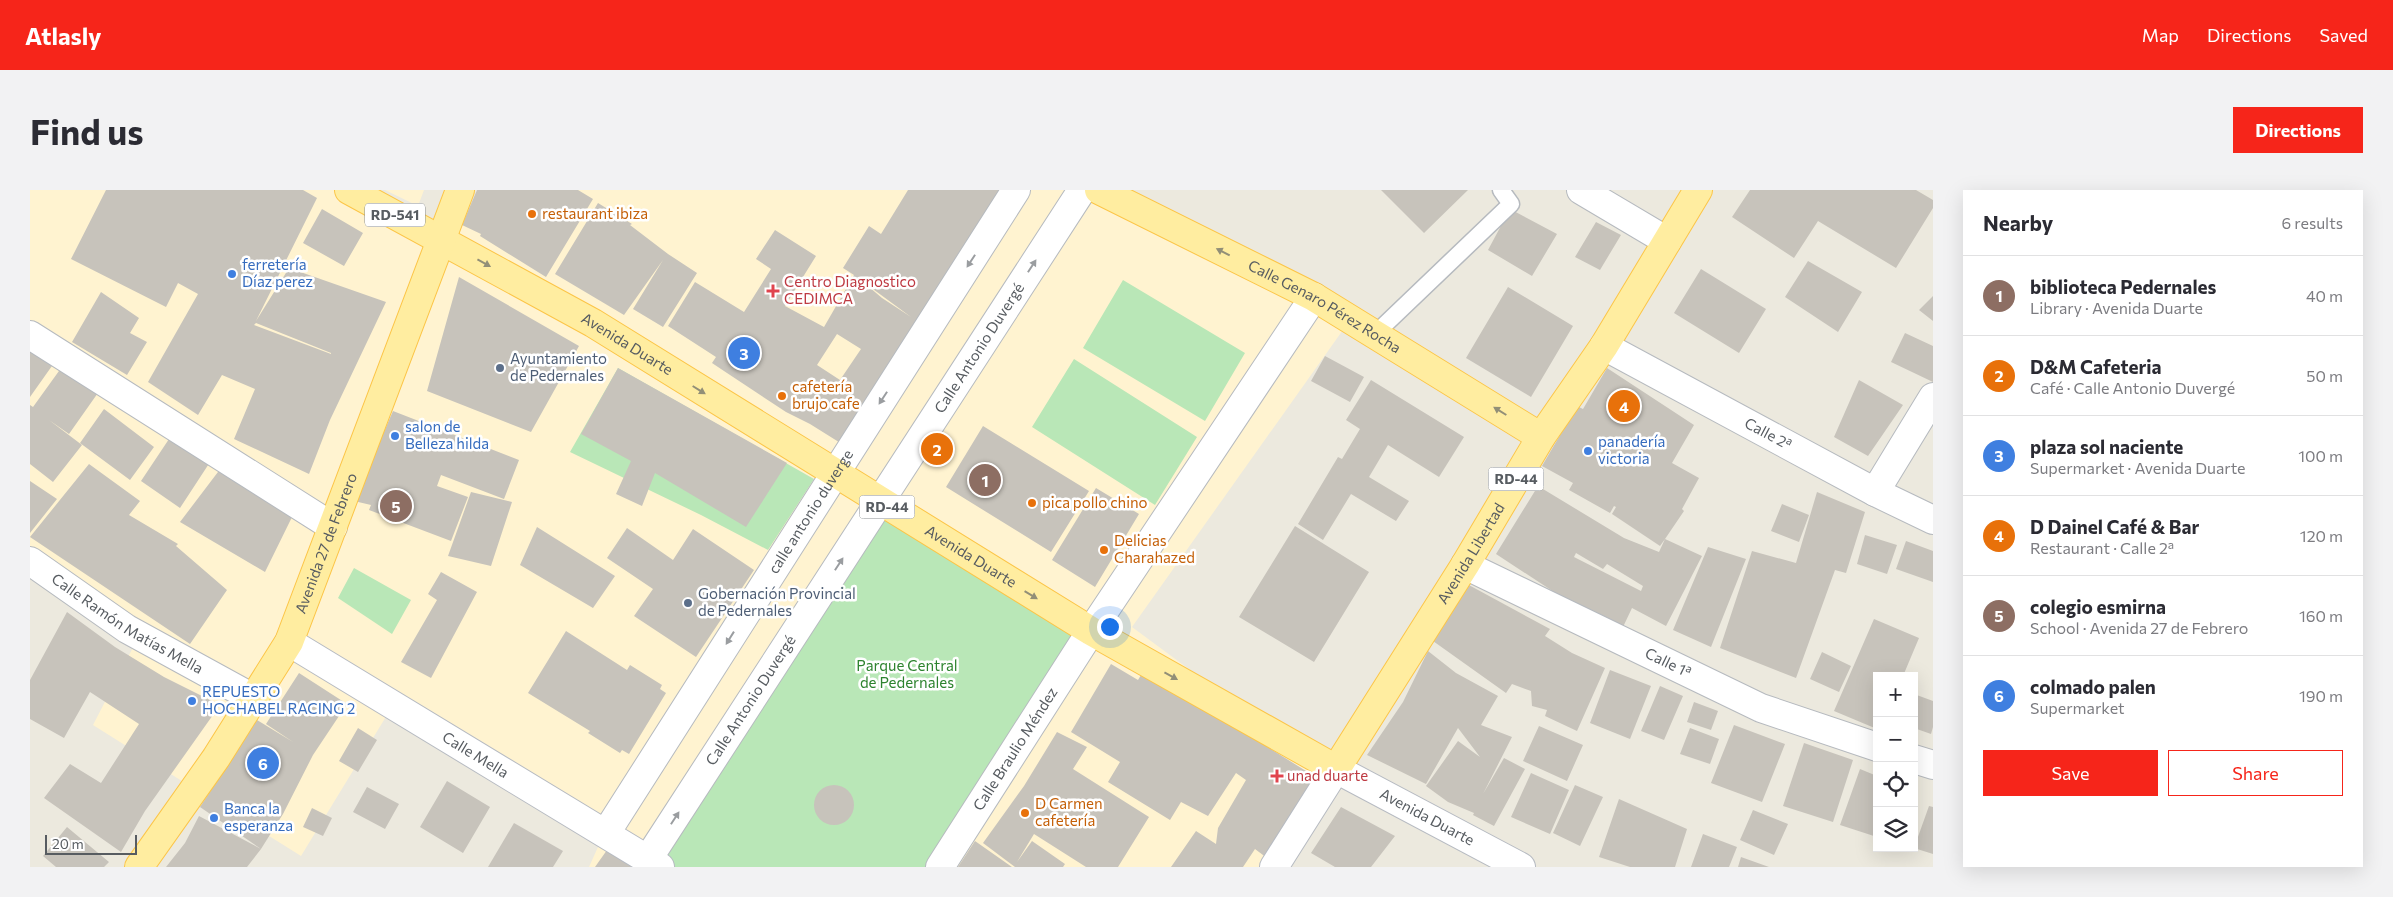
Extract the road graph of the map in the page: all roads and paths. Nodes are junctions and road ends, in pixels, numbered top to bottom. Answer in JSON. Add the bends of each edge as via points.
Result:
{"nodes":[{"id":1,"x":349,"y":190,"type":"edge"},
{"id":2,"x":460,"y":190,"type":"edge"},
{"id":3,"x":1016,"y":190,"type":"edge"},
{"id":4,"x":1082,"y":190,"type":"edge"},
{"id":5,"x":1099,"y":190,"type":"edge"},
{"id":6,"x":1501,"y":190,"type":"edge"},
{"id":7,"x":1581,"y":190,"type":"edge"},
{"id":8,"x":1698,"y":190,"type":"edge"},
{"id":9,"x":441,"y":240,"type":"junction"},
{"id":10,"x":1667,"y":241,"type":"junction"},
{"id":11,"x":1314,"y":297,"type":"junction"},
{"id":12,"x":1375,"y":334,"type":"junction"},
{"id":13,"x":30,"y":335,"type":"edge"},
{"id":14,"x":1604,"y":346,"type":"junction"},
{"id":15,"x":1933,"y":397,"type":"edge"},
{"id":16,"x":1541,"y":437,"type":"junction"},
{"id":17,"x":834,"y":474,"type":"junction"},
{"id":18,"x":1875,"y":492,"type":"junction"},
{"id":19,"x":880,"y":502,"type":"junction"},
{"id":20,"x":1933,"y":520,"type":"edge"},
{"id":21,"x":333,"y":527,"type":"junction"},
{"id":22,"x":30,"y":561,"type":"edge"},
{"id":23,"x":1465,"y":565,"type":"junction"},
{"id":24,"x":1091,"y":631,"type":"junction"},
{"id":25,"x":289,"y":642,"type":"junction"},
{"id":26,"x":253,"y":698,"type":"junction"},
{"id":27,"x":1873,"y":746,"type":"edge"},
{"id":28,"x":1918,"y":760,"type":"edge"},
{"id":29,"x":1933,"y":766,"type":"edge"},
{"id":30,"x":1336,"y":769,"type":"junction"},
{"id":31,"x":606,"y":833,"type":"junction"},
{"id":32,"x":654,"y":863,"type":"edge"},
{"id":33,"x":139,"y":867,"type":"edge"},
{"id":34,"x":940,"y":867,"type":"edge"},
{"id":35,"x":1274,"y":867,"type":"edge"},
{"id":36,"x":1521,"y":867,"type":"edge"}],
"edges":[{"from":1,"to":9,"type":"main road","name":"Avenida Duarte","number":"RD-541"},
{"from":2,"to":9,"type":"main road","name":"Avenida 27 de Febrero"},
{"from":3,"to":17,"type":"street","name":"calle antonio duverge","one_way":true},
{"from":19,"to":4,"type":"street","name":"Calle Antonio Duvergé","one_way":true},
{"from":11,"to":5,"type":"main road","name":"Calle Genaro Pérez Rocha","one_way":true},
{"from":6,"to":12,"type":"lane","via":[[1511,204]]},
{"from":7,"to":10,"type":"street"},
{"from":8,"to":10,"type":"main road","name":"Avenida Libertad","number":"RD-44"},
{"from":9,"to":17,"type":"main road","name":"Avenida Duarte","number":"RD-44","one_way":true,"via":[[592,323]]},
{"from":9,"to":21,"type":"main road","name":"Avenida 27 de Febrero"},
{"from":10,"to":14,"type":"main road","name":"Avenida Libertad","number":"RD-44"},
{"from":11,"to":12,"type":"main road","name":"Calle Genaro Pérez Rocha"},
{"from":11,"to":24,"type":"street","name":"Calle Braulio Méndez"},
{"from":16,"to":12,"type":"main road","name":"Calle Genaro Pérez Rocha","one_way":true},
{"from":13,"to":21,"type":"street"},
{"from":14,"to":16,"type":"main road","name":"Avenida Libertad","number":"RD-44"},
{"from":14,"to":18,"type":"street","name":"Calle 2ª"},
{"from":15,"to":18,"type":"street"},
{"from":16,"to":23,"type":"main road","name":"Avenida Libertad","number":"RD-44"},
{"from":17,"to":19,"type":"main road","name":"Avenida Duarte","number":"RD-44"},
{"from":17,"to":31,"type":"street","name":"calle antonio duverge","one_way":true},
{"from":18,"to":20,"type":"street","name":"Calle 2ª"},
{"from":19,"to":24,"type":"main road","name":"Avenida Duarte","number":"RD-44","one_way":true},
{"from":32,"to":19,"type":"street","name":"Calle Antonio Duvergé","one_way":true},
{"from":21,"to":25,"type":"main road","name":"Avenida 27 de Febrero"},
{"from":22,"to":26,"type":"street","name":"Calle Ramón Matías Mella","via":[[127,629]]},
{"from":23,"to":27,"type":"street","name":"Calle 1ª","via":[[1760,708]]},
{"from":23,"to":30,"type":"main road","name":"Avenida Libertad","number":"RD-44"},
{"from":24,"to":30,"type":"main road","name":"Avenida Duarte","number":"RD-44","one_way":true},
{"from":24,"to":34,"type":"street","name":"Calle Braulio Méndez"},
{"from":25,"to":26,"type":"main road","name":"Avenida 27 de Febrero"},
{"from":25,"to":31,"type":"street","name":"Calle Mella"},
{"from":26,"to":33,"type":"main road","name":"Avenida 27 de Febrero","via":[[216,758]]},
{"from":28,"to":29,"type":"street"},
{"from":30,"to":35,"type":"street","name":"Avenida Libertad"},
{"from":30,"to":36,"type":"street","name":"Avenida Duarte"},
{"from":31,"to":32,"type":"street","name":"Calle Mella"}]}
